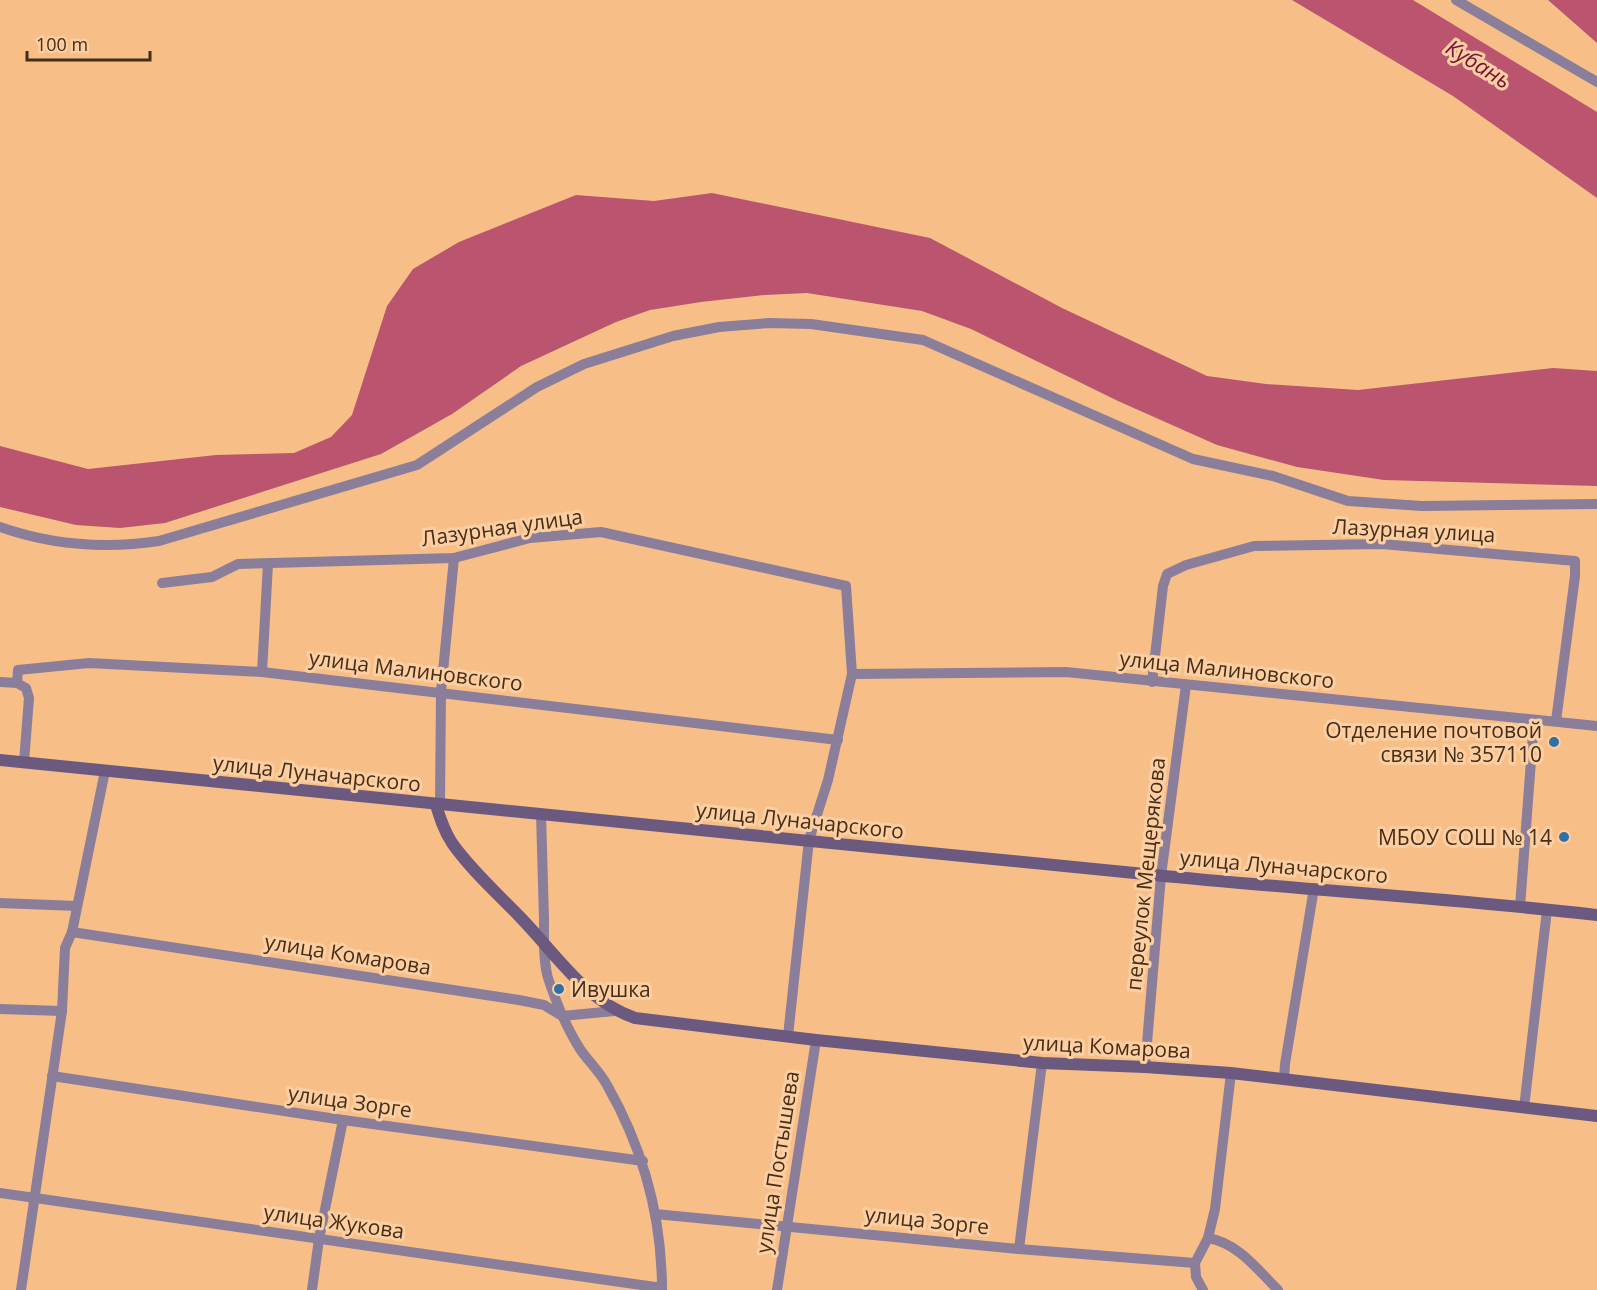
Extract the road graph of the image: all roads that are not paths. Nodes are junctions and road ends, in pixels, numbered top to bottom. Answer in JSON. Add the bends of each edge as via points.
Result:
{"nodes":[{"id":1,"x":1456,"y":0,"type":"edge"},
{"id":2,"x":1597,"y":82,"type":"edge"},
{"id":3,"x":1597,"y":504,"type":"edge"},
{"id":4,"x":0,"y":527,"type":"edge"},
{"id":5,"x":454,"y":558,"type":"junction"},
{"id":6,"x":268,"y":564,"type":"junction"},
{"id":7,"x":162,"y":583,"type":"dead end"},
{"id":8,"x":262,"y":672,"type":"junction"},
{"id":9,"x":852,"y":674,"type":"junction"},
{"id":10,"x":0,"y":682,"type":"edge"},
{"id":11,"x":17,"y":682,"type":"junction"},
{"id":12,"x":1152,"y":682,"type":"junction"},
{"id":13,"x":1186,"y":685,"type":"junction"},
{"id":14,"x":441,"y":692,"type":"junction"},
{"id":15,"x":1534,"y":721,"type":"junction"},
{"id":16,"x":1556,"y":721,"type":"junction"},
{"id":17,"x":1597,"y":726,"type":"edge"},
{"id":18,"x":838,"y":740,"type":"junction"},
{"id":19,"x":0,"y":760,"type":"edge"},
{"id":20,"x":24,"y":762,"type":"junction"},
{"id":21,"x":105,"y":771,"type":"junction"},
{"id":22,"x":438,"y":805,"type":"junction"},
{"id":23,"x":541,"y":814,"type":"junction"},
{"id":24,"x":809,"y":840,"type":"junction"},
{"id":25,"x":1161,"y":876,"type":"junction"},
{"id":26,"x":1314,"y":888,"type":"junction"},
{"id":27,"x":0,"y":903,"type":"edge"},
{"id":28,"x":77,"y":906,"type":"junction"},
{"id":29,"x":1520,"y":907,"type":"junction"},
{"id":30,"x":1547,"y":910,"type":"junction"},
{"id":31,"x":1597,"y":915,"type":"edge"},
{"id":32,"x":72,"y":932,"type":"junction"},
{"id":33,"x":544,"y":942,"type":"junction"},
{"id":34,"x":0,"y":1008,"type":"edge"},
{"id":35,"x":62,"y":1011,"type":"junction"},
{"id":36,"x":615,"y":1011,"type":"junction"},
{"id":37,"x":562,"y":1016,"type":"junction"},
{"id":38,"x":788,"y":1036,"type":"junction"},
{"id":39,"x":816,"y":1040,"type":"junction"},
{"id":40,"x":1042,"y":1063,"type":"junction"},
{"id":41,"x":1145,"y":1067,"type":"junction"},
{"id":42,"x":1231,"y":1073,"type":"junction"},
{"id":43,"x":52,"y":1076,"type":"junction"},
{"id":44,"x":1284,"y":1080,"type":"junction"},
{"id":45,"x":1524,"y":1108,"type":"junction"},
{"id":46,"x":1597,"y":1116,"type":"edge"},
{"id":47,"x":343,"y":1120,"type":"junction"},
{"id":48,"x":643,"y":1161,"type":"junction"},
{"id":49,"x":0,"y":1193,"type":"edge"},
{"id":50,"x":34,"y":1198,"type":"junction"},
{"id":51,"x":655,"y":1214,"type":"junction"},
{"id":52,"x":786,"y":1226,"type":"junction"},
{"id":53,"x":1208,"y":1238,"type":"junction"},
{"id":54,"x":319,"y":1239,"type":"junction"},
{"id":55,"x":1019,"y":1249,"type":"junction"},
{"id":56,"x":1195,"y":1263,"type":"junction"},
{"id":57,"x":662,"y":1289,"type":"edge"},
{"id":58,"x":21,"y":1290,"type":"edge"},
{"id":59,"x":312,"y":1290,"type":"edge"},
{"id":60,"x":777,"y":1290,"type":"edge"},
{"id":61,"x":1203,"y":1290,"type":"edge"},
{"id":62,"x":1278,"y":1290,"type":"edge"}],
"edges":[{"from":1,"to":2,"type":"street"},
{"from":3,"to":4,"type":"street","via":[[1422,507],[1348,501],[1273,476],[1194,459],[923,340],[811,324],[769,323],[673,336],[584,364],[537,387],[417,465],[159,541],[90,546]]},
{"from":5,"to":6,"type":"street","name":"Лазурная улица"},
{"from":5,"to":9,"type":"street","name":"Лазурная улица","via":[[530,538],[601,532],[846,586]]},
{"from":5,"to":14,"type":"street"},
{"from":6,"to":7,"type":"street","name":"Лазурная улица","via":[[238,564],[212,577]]},
{"from":6,"to":8,"type":"street"},
{"from":8,"to":11,"type":"street","name":"улица Малиновского","via":[[89,663],[18,670]]},
{"from":8,"to":14,"type":"street","name":"улица Малиновского"},
{"from":9,"to":12,"type":"street","name":"улица Малиновского","via":[[1066,672]]},
{"from":9,"to":18,"type":"street"},
{"from":10,"to":11,"type":"street"},
{"from":11,"to":20,"type":"street","via":[[26,688],[29,698]]},
{"from":12,"to":13,"type":"street","name":"улица Малиновского"},
{"from":12,"to":16,"type":"street","name":"Лазурная улица","via":[[1163,586],[1167,574],[1186,565],[1254,546],[1382,544],[1575,561]]},
{"from":13,"to":15,"type":"street","name":"улица Малиновского"},
{"from":13,"to":25,"type":"street","name":"переулок Мещерякова"},
{"from":14,"to":18,"type":"street","name":"улица Малиновского"},
{"from":14,"to":22,"type":"street"},
{"from":15,"to":16,"type":"street","name":"улица Малиновского"},
{"from":15,"to":29,"type":"street"},
{"from":16,"to":17,"type":"street","name":"улица Малиновского"},
{"from":18,"to":24,"type":"street"},
{"from":19,"to":20,"type":"street","name":"улица Луначарского"},
{"from":20,"to":21,"type":"street","name":"улица Луначарского"},
{"from":21,"to":22,"type":"street","name":"улица Луначарского"},
{"from":21,"to":28,"type":"street"},
{"from":22,"to":23,"type":"street","name":"улица Луначарского"},
{"from":22,"to":33,"type":"street","name":"улица Комарова","via":[[442,826],[460,854]]},
{"from":23,"to":24,"type":"street","name":"улица Луначарского"},
{"from":23,"to":33,"type":"street"},
{"from":24,"to":25,"type":"street","name":"улица Луначарского"},
{"from":24,"to":38,"type":"street"},
{"from":25,"to":26,"type":"street","name":"улица Луначарского"},
{"from":25,"to":41,"type":"street","name":"переулок Мещерякова"},
{"from":26,"to":29,"type":"street","name":"улица Луначарского"},
{"from":26,"to":44,"type":"street"},
{"from":27,"to":28,"type":"street"},
{"from":28,"to":32,"type":"street"},
{"from":29,"to":30,"type":"street","name":"улица Луначарского"},
{"from":30,"to":31,"type":"street","name":"улица Луначарского"},
{"from":30,"to":45,"type":"street"},
{"from":32,"to":35,"type":"street","via":[[66,948]]},
{"from":32,"to":37,"type":"street","name":"улица Комарова","via":[[519,1000],[544,1005]]},
{"from":33,"to":36,"type":"street","name":"улица Комарова","via":[[577,981]]},
{"from":33,"to":37,"type":"street","via":[[547,975]]},
{"from":34,"to":35,"type":"street"},
{"from":35,"to":43,"type":"street"},
{"from":36,"to":37,"type":"street","name":"улица Комарова"},
{"from":36,"to":38,"type":"street","name":"улица Комарова","via":[[635,1018]]},
{"from":37,"to":48,"type":"street","via":[[611,1092]]},
{"from":38,"to":39,"type":"street","name":"улица Комарова"},
{"from":39,"to":40,"type":"street","name":"улица Комарова"},
{"from":39,"to":52,"type":"street","name":"улица Постышева"},
{"from":40,"to":41,"type":"street","name":"улица Комарова"},
{"from":40,"to":55,"type":"street"},
{"from":41,"to":42,"type":"street","name":"улица Комарова"},
{"from":42,"to":44,"type":"street","name":"улица Комарова"},
{"from":42,"to":53,"type":"street"},
{"from":43,"to":47,"type":"street","name":"улица Зорге"},
{"from":43,"to":50,"type":"street"},
{"from":44,"to":45,"type":"street","name":"улица Комарова"},
{"from":45,"to":46,"type":"street","name":"улица Комарова"},
{"from":47,"to":48,"type":"street","name":"улица Зорге"},
{"from":47,"to":54,"type":"street"},
{"from":48,"to":51,"type":"street"},
{"from":49,"to":50,"type":"street","name":"улица Жукова"},
{"from":50,"to":54,"type":"street","name":"улица Жукова"},
{"from":50,"to":58,"type":"street"},
{"from":51,"to":52,"type":"street","name":"улица Зорге"},
{"from":51,"to":57,"type":"street"},
{"from":52,"to":55,"type":"street","name":"улица Зорге"},
{"from":52,"to":60,"type":"street","name":"улица Постышева"},
{"from":53,"to":56,"type":"street"},
{"from":53,"to":62,"type":"street","via":[[1236,1249]]},
{"from":54,"to":57,"type":"street","name":"улица Жукова"},
{"from":54,"to":59,"type":"street"},
{"from":55,"to":56,"type":"street","name":"улица Зорге"},
{"from":56,"to":61,"type":"street","via":[[1196,1277]]}]}
